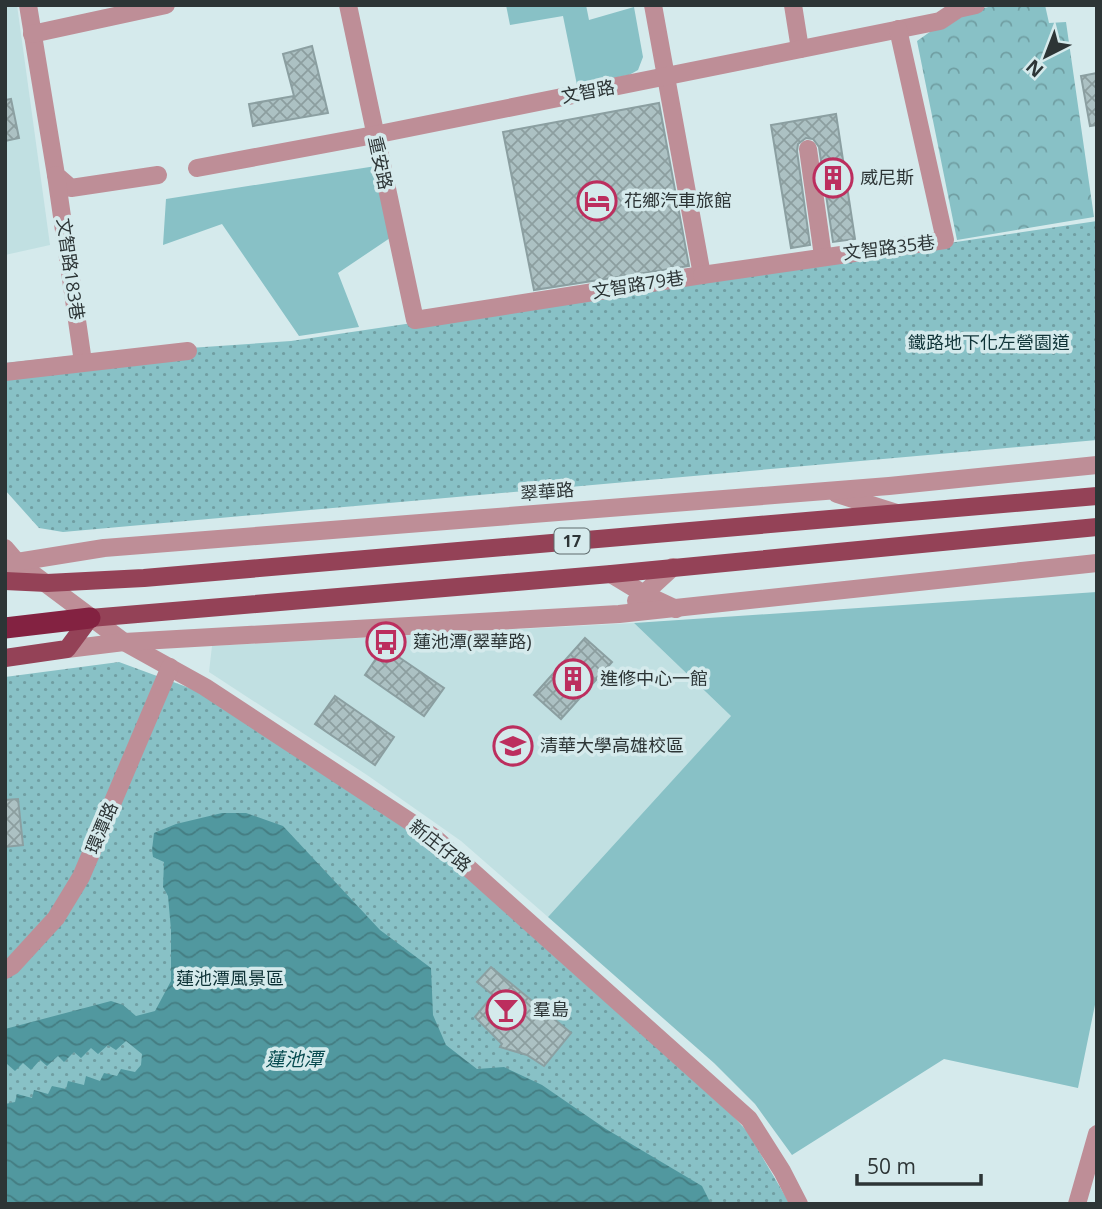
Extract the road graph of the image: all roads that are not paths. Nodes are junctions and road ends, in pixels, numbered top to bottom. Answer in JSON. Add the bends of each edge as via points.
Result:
{"nodes":[{"id":1,"x":28,"y":5,"type":"edge"},
{"id":2,"x":166,"y":5,"type":"edge"},
{"id":3,"x":348,"y":5,"type":"edge"},
{"id":4,"x":653,"y":5,"type":"edge"},
{"id":5,"x":793,"y":5,"type":"edge"},
{"id":6,"x":976,"y":5,"type":"edge"},
{"id":7,"x":898,"y":29,"type":"junction"},
{"id":8,"x":33,"y":34,"type":"junction"},
{"id":9,"x":800,"y":49,"type":"junction"},
{"id":10,"x":667,"y":76,"type":"junction"},
{"id":11,"x":374,"y":135,"type":"junction"},
{"id":12,"x":808,"y":149,"type":"dead end"},
{"id":13,"x":197,"y":168,"type":"dead end"},
{"id":14,"x":56,"y":175,"type":"junction"},
{"id":15,"x":158,"y":175,"type":"dead end"},
{"id":16,"x":823,"y":256,"type":"junction"},
{"id":17,"x":702,"y":275,"type":"junction"},
{"id":18,"x":415,"y":320,"type":"joint"},
{"id":19,"x":188,"y":351,"type":"dead end"},
{"id":20,"x":83,"y":362,"type":"junction"},
{"id":21,"x":5,"y":372,"type":"edge"},
{"id":22,"x":1097,"y":465,"type":"edge"},
{"id":23,"x":889,"y":486,"type":"junction"},
{"id":24,"x":828,"y":491,"type":"junction"},
{"id":25,"x":1097,"y":496,"type":"edge"},
{"id":26,"x":863,"y":502,"type":"junction"},
{"id":27,"x":897,"y":513,"type":"junction"},
{"id":28,"x":835,"y":519,"type":"junction"},
{"id":29,"x":1097,"y":527,"type":"edge"},
{"id":30,"x":9,"y":561,"type":"edge"},
{"id":31,"x":1097,"y":563,"type":"edge"},
{"id":32,"x":673,"y":568,"type":"junction"},
{"id":33,"x":611,"y":574,"type":"junction"},
{"id":34,"x":5,"y":581,"type":"edge"},
{"id":35,"x":47,"y":583,"type":"junction"},
{"id":36,"x":644,"y":594,"type":"junction"},
{"id":37,"x":676,"y":609,"type":"junction"},
{"id":38,"x":620,"y":614,"type":"junction"},
{"id":39,"x":90,"y":618,"type":"junction"},
{"id":40,"x":5,"y":628,"type":"edge"},
{"id":41,"x":124,"y":642,"type":"junction"},
{"id":42,"x":67,"y":649,"type":"junction"},
{"id":43,"x":5,"y":657,"type":"edge"},
{"id":44,"x":170,"y":667,"type":"junction"},
{"id":45,"x":5,"y":970,"type":"edge"},
{"id":46,"x":1097,"y":1134,"type":"edge"},
{"id":47,"x":799,"y":1204,"type":"edge"},
{"id":48,"x":1077,"y":1204,"type":"edge"}],
"edges":[{"from":1,"to":8,"type":"street"},
{"from":2,"to":8,"type":"street"},
{"from":3,"to":11,"type":"street","name":"重安路"},
{"from":4,"to":10,"type":"street","name":"文智路79巷"},
{"from":5,"to":9,"type":"street"},
{"from":6,"to":7,"type":"street","name":"文智路","via":[[958,9],[940,21]]},
{"from":7,"to":9,"type":"street","name":"文智路"},
{"from":7,"to":16,"type":"street","name":"文智路35巷","via":[[945,240]]},
{"from":8,"to":14,"type":"street"},
{"from":9,"to":10,"type":"street","name":"文智路"},
{"from":10,"to":11,"type":"street","name":"文智路"},
{"from":10,"to":17,"type":"street","name":"文智路79巷"},
{"from":11,"to":13,"type":"street","name":"文智路"},
{"from":11,"to":18,"type":"street","name":"重安路"},
{"from":12,"to":16,"type":"street"},
{"from":14,"to":15,"type":"street","via":[[71,188]]},
{"from":14,"to":20,"type":"street","name":"文智路183巷"},
{"from":16,"to":17,"type":"street","name":"文智路35巷"},
{"from":17,"to":18,"type":"street","name":"文智路79巷"},
{"from":19,"to":20,"type":"street"},
{"from":20,"to":21,"type":"street"},
{"from":22,"to":23,"type":"street","name":"翠華路"},
{"from":23,"to":24,"type":"street","name":"翠華路"},
{"from":23,"to":26,"type":"street"},
{"from":24,"to":26,"type":"street"},
{"from":24,"to":30,"type":"street","name":"翠華路","via":[[132,546]]},
{"from":25,"to":27,"type":"main road","number":"17"},
{"from":26,"to":27,"type":"street"},
{"from":26,"to":28,"type":"street"},
{"from":27,"to":28,"type":"main road","number":"17"},
{"from":28,"to":35,"type":"main road","number":"17"},
{"from":29,"to":32,"type":"main road","number":"17"},
{"from":30,"to":35,"type":"street","name":"新庄仔路"},
{"from":31,"to":37,"type":"street"},
{"from":32,"to":33,"type":"main road","number":"17"},
{"from":32,"to":36,"type":"street"},
{"from":33,"to":36,"type":"street"},
{"from":33,"to":39,"type":"main road","number":"17"},
{"from":34,"to":35,"type":"main road","number":"17"},
{"from":35,"to":39,"type":"street","name":"新庄仔路"},
{"from":36,"to":37,"type":"street"},
{"from":36,"to":38,"type":"street"},
{"from":37,"to":38,"type":"street"},
{"from":38,"to":41,"type":"street"},
{"from":39,"to":40,"type":"highway"},
{"from":39,"to":41,"type":"street","name":"新庄仔路"},
{"from":39,"to":42,"type":"main road"},
{"from":41,"to":42,"type":"street"},
{"from":41,"to":44,"type":"street","name":"新庄仔路"},
{"from":42,"to":43,"type":"main road"},
{"from":44,"to":45,"type":"street","name":"環潭路","via":[[81,877],[57,918]]},
{"from":44,"to":47,"type":"street","name":"新庄仔路","via":[[435,838],[749,1119]]},
{"from":46,"to":48,"type":"street"}]}
